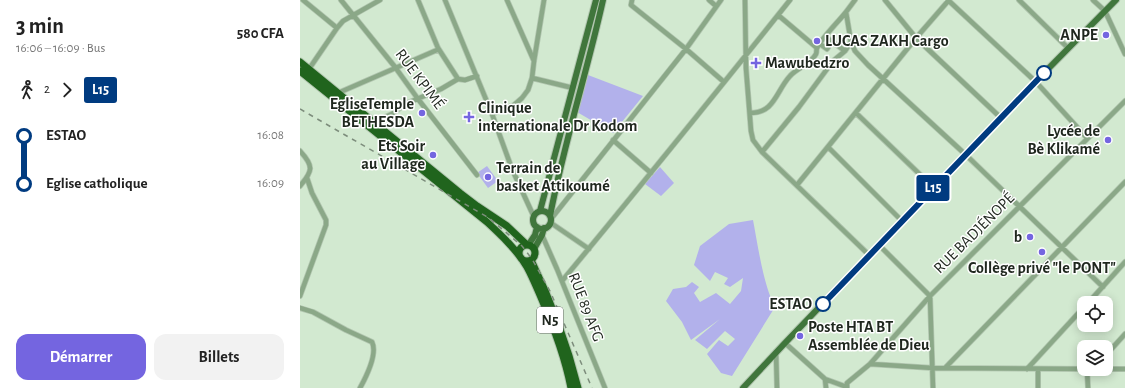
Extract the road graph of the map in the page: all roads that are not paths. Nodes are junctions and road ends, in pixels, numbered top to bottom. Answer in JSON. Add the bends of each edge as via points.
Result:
{"nodes":[{"id":1,"x":302,"y":0,"type":"edge"},
{"id":2,"x":341,"y":0,"type":"edge"},
{"id":3,"x":380,"y":0,"type":"edge"},
{"id":4,"x":418,"y":0,"type":"edge"},
{"id":5,"x":445,"y":0,"type":"edge"},
{"id":6,"x":507,"y":0,"type":"edge"},
{"id":7,"x":544,"y":0,"type":"edge"},
{"id":8,"x":596,"y":0,"type":"edge"},
{"id":9,"x":603,"y":0,"type":"edge"},
{"id":10,"x":632,"y":0,"type":"edge"},
{"id":11,"x":709,"y":0,"type":"edge"},
{"id":12,"x":722,"y":0,"type":"edge"},
{"id":13,"x":744,"y":0,"type":"edge"},
{"id":14,"x":790,"y":0,"type":"edge"},
{"id":15,"x":855,"y":0,"type":"edge"},
{"id":16,"x":885,"y":0,"type":"edge"},
{"id":17,"x":949,"y":0,"type":"edge"},
{"id":18,"x":1019,"y":0,"type":"edge"},
{"id":19,"x":1093,"y":0,"type":"edge"},
{"id":20,"x":1116,"y":0,"type":"edge"},
{"id":21,"x":716,"y":6,"type":"junction"},
{"id":22,"x":846,"y":12,"type":"junction"},
{"id":23,"x":1105,"y":12,"type":"junction"},
{"id":24,"x":354,"y":15,"type":"junction"},
{"id":25,"x":778,"y":15,"type":"junction"},
{"id":26,"x":337,"y":28,"type":"junction"},
{"id":27,"x":826,"y":37,"type":"junction"},
{"id":28,"x":916,"y":38,"type":"junction"},
{"id":29,"x":832,"y":42,"type":"junction"},
{"id":30,"x":851,"y":42,"type":"junction"},
{"id":31,"x":818,"y":46,"type":"junction"},
{"id":32,"x":438,"y":48,"type":"junction"},
{"id":33,"x":1068,"y":48,"type":"junction"},
{"id":34,"x":686,"y":49,"type":"junction"},
{"id":35,"x":845,"y":51,"type":"junction"},
{"id":36,"x":746,"y":53,"type":"junction"},
{"id":37,"x":1125,"y":54,"type":"edge"},
{"id":38,"x":534,"y":61,"type":"junction"},
{"id":39,"x":300,"y":62,"type":"edge"},
{"id":40,"x":395,"y":67,"type":"junction"},
{"id":41,"x":309,"y":69,"type":"junction"},
{"id":42,"x":300,"y":71,"type":"edge"},
{"id":43,"x":477,"y":76,"type":"junction"},
{"id":44,"x":532,"y":78,"type":"junction"},
{"id":45,"x":883,"y":79,"type":"junction"},
{"id":46,"x":458,"y":80,"type":"junction"},
{"id":47,"x":724,"y":82,"type":"junction"},
{"id":48,"x":1036,"y":82,"type":"junction"},
{"id":49,"x":573,"y":88,"type":"junction"},
{"id":50,"x":338,"y":93,"type":"junction"},
{"id":51,"x":418,"y":99,"type":"junction"},
{"id":52,"x":1125,"y":101,"type":"edge"},
{"id":53,"x":750,"y":113,"type":"junction"},
{"id":54,"x":856,"y":113,"type":"junction"},
{"id":55,"x":492,"y":114,"type":"junction"},
{"id":56,"x":1001,"y":118,"type":"junction"},
{"id":57,"x":374,"y":122,"type":"junction"},
{"id":58,"x":1087,"y":138,"type":"junction"},
{"id":59,"x":613,"y":140,"type":"junction"},
{"id":60,"x":828,"y":147,"type":"junction"},
{"id":61,"x":300,"y":151,"type":"edge"},
{"id":62,"x":762,"y":152,"type":"junction"},
{"id":63,"x":966,"y":155,"type":"junction"},
{"id":64,"x":651,"y":173,"type":"junction"},
{"id":65,"x":477,"y":175,"type":"dead end"},
{"id":66,"x":307,"y":178,"type":"junction"},
{"id":67,"x":1125,"y":182,"type":"edge"},
{"id":68,"x":797,"y":185,"type":"junction"},
{"id":69,"x":300,"y":186,"type":"edge"},
{"id":70,"x":934,"y":188,"type":"junction"},
{"id":71,"x":1019,"y":206,"type":"junction"},
{"id":72,"x":537,"y":214,"type":"junction"},
{"id":73,"x":551,"y":219,"type":"junction"},
{"id":74,"x":902,"y":221,"type":"junction"},
{"id":75,"x":540,"y":228,"type":"junction"},
{"id":76,"x":542,"y":235,"type":"junction"},
{"id":77,"x":879,"y":245,"type":"junction"},
{"id":78,"x":530,"y":246,"type":"junction"},
{"id":79,"x":1061,"y":247,"type":"junction"},
{"id":80,"x":589,"y":249,"type":"junction"},
{"id":81,"x":869,"y":255,"type":"junction"},
{"id":82,"x":519,"y":257,"type":"junction"},
{"id":83,"x":531,"y":260,"type":"junction"},
{"id":84,"x":1125,"y":262,"type":"edge"},
{"id":85,"x":562,"y":281,"type":"junction"},
{"id":86,"x":1103,"y":286,"type":"junction"},
{"id":87,"x":300,"y":296,"type":"edge"},
{"id":88,"x":930,"y":296,"type":"junction"},
{"id":89,"x":1094,"y":296,"type":"edge"},
{"id":90,"x":300,"y":308,"type":"edge"},
{"id":91,"x":1077,"y":315,"type":"edge"},
{"id":92,"x":1125,"y":334,"type":"edge"},
{"id":93,"x":785,"y":343,"type":"junction"},
{"id":94,"x":1113,"y":347,"type":"edge"},
{"id":95,"x":776,"y":352,"type":"junction"},
{"id":96,"x":870,"y":364,"type":"junction"},
{"id":97,"x":933,"y":368,"type":"junction"},
{"id":98,"x":945,"y":368,"type":"junction"},
{"id":99,"x":1027,"y":369,"type":"junction"},
{"id":100,"x":1077,"y":369,"type":"edge"},
{"id":101,"x":1113,"y":369,"type":"edge"},
{"id":102,"x":1125,"y":369,"type":"edge"},
{"id":103,"x":1038,"y":370,"type":"junction"},
{"id":104,"x":1087,"y":376,"type":"edge"},
{"id":105,"x":825,"y":379,"type":"junction"},
{"id":106,"x":847,"y":387,"type":"edge"},
{"id":107,"x":360,"y":388,"type":"edge"},
{"id":108,"x":571,"y":388,"type":"edge"},
{"id":109,"x":578,"y":388,"type":"edge"},
{"id":110,"x":605,"y":388,"type":"edge"},
{"id":111,"x":743,"y":388,"type":"edge"},
{"id":112,"x":777,"y":388,"type":"edge"},
{"id":113,"x":826,"y":388,"type":"edge"},
{"id":114,"x":933,"y":388,"type":"edge"},
{"id":115,"x":1038,"y":388,"type":"edge"},
{"id":116,"x":1088,"y":388,"type":"edge"}],
"edges":[{"from":1,"to":26,"type":"street"},
{"from":2,"to":24,"type":"street","name":"RUE KPIMÉ"},
{"from":3,"to":24,"type":"street"},
{"from":4,"to":32,"type":"street"},
{"from":5,"to":43,"type":"street"},
{"from":6,"to":38,"type":"street"},
{"from":7,"to":38,"type":"street"},
{"from":8,"to":49,"type":"main road"},
{"from":9,"to":73,"type":"main road","via":[[562,157]]},
{"from":10,"to":34,"type":"street","via":[[631,5]]},
{"from":11,"to":21,"type":"street"},
{"from":12,"to":21,"type":"street"},
{"from":13,"to":36,"type":"street"},
{"from":14,"to":25,"type":"street"},
{"from":15,"to":22,"type":"street"},
{"from":16,"to":28,"type":"street"},
{"from":17,"to":28,"type":"street"},
{"from":17,"to":48,"type":"street"},
{"from":18,"to":33,"type":"street"},
{"from":19,"to":23,"type":"street"},
{"from":20,"to":23,"type":"main road"},
{"from":21,"to":34,"type":"street"},
{"from":22,"to":27,"type":"street"},
{"from":22,"to":30,"type":"street"},
{"from":23,"to":33,"type":"main road"},
{"from":23,"to":37,"type":"street"},
{"from":24,"to":26,"type":"street"},
{"from":24,"to":40,"type":"street","name":"RUE KPIMÉ"},
{"from":25,"to":31,"type":"street"},
{"from":25,"to":36,"type":"street"},
{"from":26,"to":41,"type":"street"},
{"from":27,"to":29,"type":"street"},
{"from":27,"to":31,"type":"street"},
{"from":28,"to":45,"type":"street"},
{"from":28,"to":56,"type":"street"},
{"from":29,"to":31,"type":"street","via":[[827,49]]},
{"from":29,"to":35,"type":"street"},
{"from":30,"to":35,"type":"street"},
{"from":30,"to":45,"type":"street","via":[[855,51]]},
{"from":31,"to":53,"type":"street","via":[[816,54],[789,77],[767,108],[762,112]]},
{"from":32,"to":40,"type":"street"},
{"from":32,"to":46,"type":"street"},
{"from":33,"to":48,"type":"main road"},
{"from":34,"to":47,"type":"street"},
{"from":34,"to":59,"type":"street"},
{"from":35,"to":62,"type":"street","via":[[833,61]]},
{"from":36,"to":47,"type":"street"},
{"from":36,"to":53,"type":"street"},
{"from":38,"to":44,"type":"street"},
{"from":39,"to":41,"type":"highway"},
{"from":40,"to":50,"type":"street"},
{"from":40,"to":51,"type":"street","name":"RUE KPIMÉ"},
{"from":41,"to":50,"type":"highway"},
{"from":42,"to":82,"type":"highway","number":"N5","via":[[487,222]]},
{"from":43,"to":46,"type":"street"},
{"from":43,"to":55,"type":"street"},
{"from":44,"to":49,"type":"street"},
{"from":44,"to":55,"type":"street","via":[[522,98]]},
{"from":45,"to":54,"type":"street"},
{"from":45,"to":63,"type":"street"},
{"from":46,"to":51,"type":"street"},
{"from":47,"to":64,"type":"street"},
{"from":48,"to":56,"type":"main road"},
{"from":48,"to":58,"type":"street"},
{"from":49,"to":72,"type":"main road"},
{"from":50,"to":57,"type":"highway"},
{"from":51,"to":57,"type":"street"},
{"from":51,"to":65,"type":"street","name":"RUE KPIMÉ"},
{"from":52,"to":58,"type":"street","name":"RUE BADJÉNOPÉ"},
{"from":53,"to":62,"type":"street","via":[[753,140]]},
{"from":54,"to":60,"type":"street"},
{"from":54,"to":70,"type":"street"},
{"from":55,"to":72,"type":"street","via":[[530,210]]},
{"from":56,"to":63,"type":"main road"},
{"from":57,"to":78,"type":"highway"},
{"from":58,"to":71,"type":"street","name":"RUE BADJÉNOPÉ"},
{"from":59,"to":64,"type":"street"},
{"from":59,"to":73,"type":"street"},
{"from":60,"to":68,"type":"street"},
{"from":60,"to":74,"type":"street"},
{"from":61,"to":66,"type":"street","via":[[310,163]]},
{"from":62,"to":68,"type":"street"},
{"from":63,"to":70,"type":"main road"},
{"from":63,"to":71,"type":"street"},
{"from":64,"to":80,"type":"street"},
{"from":66,"to":69,"type":"street"},
{"from":66,"to":87,"type":"street","via":[[326,225]]},
{"from":67,"to":79,"type":"street"},
{"from":68,"to":81,"type":"street"},
{"from":70,"to":74,"type":"main road"},
{"from":71,"to":79,"type":"street"},
{"from":71,"to":88,"type":"street","name":"RUE BADJÉNOPÉ"},
{"from":72,"to":73,"type":"main road","via":[[546,212]]},
{"from":72,"to":75,"type":"main road","via":[[534,221]]},
{"from":73,"to":75,"type":"main road","via":[[548,227]]},
{"from":73,"to":80,"type":"street"},
{"from":74,"to":77,"type":"main road"},
{"from":75,"to":76,"type":"main road"},
{"from":75,"to":78,"type":"main road"},
{"from":76,"to":78,"type":"main road"},
{"from":76,"to":85,"type":"street","name":"RUE 89 AFG"},
{"from":77,"to":81,"type":"main road"},
{"from":77,"to":88,"type":"street"},
{"from":78,"to":82,"type":"highway","via":[[522,246]]},
{"from":78,"to":83,"type":"highway","via":[[535,254]]},
{"from":79,"to":86,"type":"street"},
{"from":79,"to":98,"type":"street"},
{"from":80,"to":85,"type":"street"},
{"from":81,"to":93,"type":"main road"},
{"from":82,"to":83,"type":"highway","via":[[524,261]]},
{"from":82,"to":108,"type":"highway","number":"N5","via":[[527,268],[547,312],[564,358]]},
{"from":83,"to":109,"type":"highway","via":[[552,307]]},
{"from":84,"to":86,"type":"street"},
{"from":85,"to":110,"type":"street","name":"RUE 89 AFG"},
{"from":86,"to":89,"type":"street"},
{"from":88,"to":96,"type":"street","name":"RUE BADJÉNOPÉ"},
{"from":88,"to":97,"type":"street"},
{"from":90,"to":107,"type":"street","via":[[372,342],[374,351],[368,374]]},
{"from":91,"to":99,"type":"street"},
{"from":92,"to":94,"type":"street"},
{"from":93,"to":95,"type":"main road"},
{"from":93,"to":105,"type":"street"},
{"from":95,"to":111,"type":"main road"},
{"from":95,"to":112,"type":"street"},
{"from":96,"to":97,"type":"street"},
{"from":96,"to":106,"type":"street","name":"RUE BADJÉNOPÉ","via":[[847,383]]},
{"from":97,"to":98,"type":"street"},
{"from":97,"to":114,"type":"street"},
{"from":98,"to":99,"type":"street"},
{"from":99,"to":103,"type":"street"},
{"from":100,"to":103,"type":"street"},
{"from":101,"to":102,"type":"street"},
{"from":103,"to":115,"type":"street"},
{"from":104,"to":116,"type":"street"},
{"from":105,"to":106,"type":"street"},
{"from":105,"to":113,"type":"street"}]}
